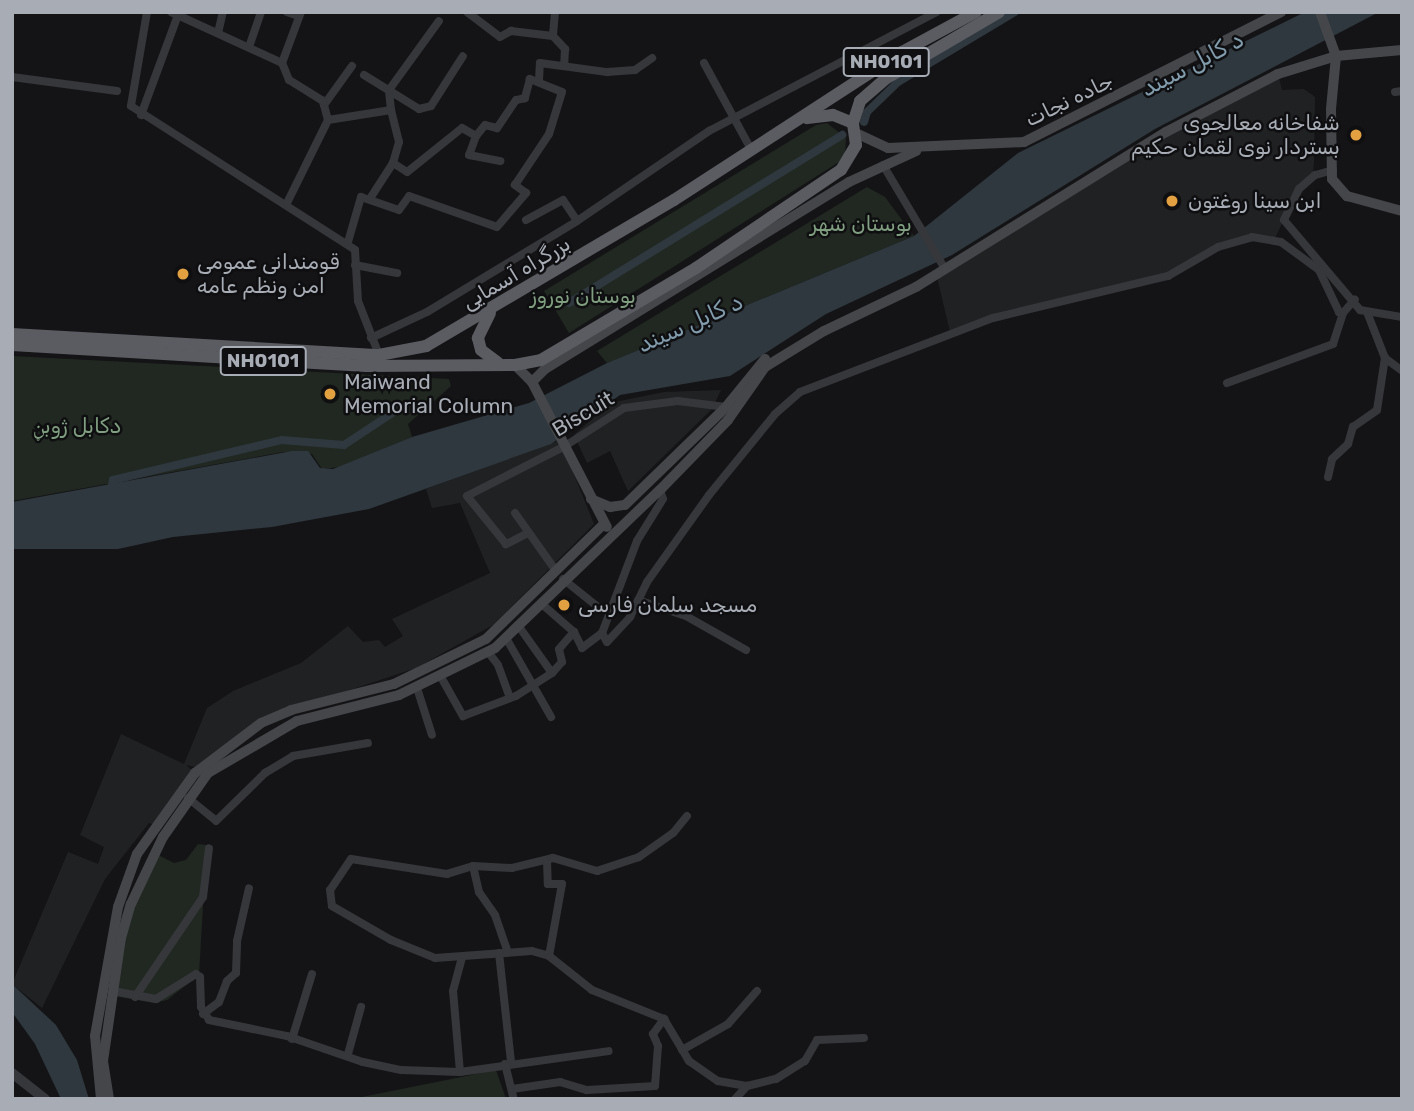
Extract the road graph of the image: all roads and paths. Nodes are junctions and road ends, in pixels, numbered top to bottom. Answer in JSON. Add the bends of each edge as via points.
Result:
{"nodes":[{"id":1,"x":147,"y":12,"type":"edge"},
{"id":2,"x":223,"y":12,"type":"edge"},
{"id":3,"x":261,"y":12,"type":"edge"},
{"id":4,"x":287,"y":12,"type":"edge"},
{"id":5,"x":467,"y":12,"type":"edge"},
{"id":6,"x":555,"y":12,"type":"edge"},
{"id":7,"x":937,"y":12,"type":"edge"},
{"id":8,"x":976,"y":12,"type":"edge"},
{"id":9,"x":999,"y":12,"type":"edge"},
{"id":10,"x":1281,"y":12,"type":"edge"},
{"id":11,"x":1320,"y":12,"type":"edge"},
{"id":12,"x":176,"y":13,"type":"edge"},
{"id":13,"x":299,"y":14,"type":"edge"},
{"id":14,"x":439,"y":21,"type":"dead end"},
{"id":15,"x":218,"y":33,"type":"junction"},
{"id":16,"x":553,"y":36,"type":"junction"},
{"id":17,"x":875,"y":45,"type":"junction"},
{"id":18,"x":249,"y":47,"type":"junction"},
{"id":19,"x":1402,"y":50,"type":"edge"},
{"id":20,"x":463,"y":56,"type":"dead end"},
{"id":21,"x":1336,"y":56,"type":"junction"},
{"id":22,"x":652,"y":58,"type":"dead end"},
{"id":23,"x":282,"y":63,"type":"junction"},
{"id":24,"x":705,"y":63,"type":"dead end"},
{"id":25,"x":352,"y":65,"type":"dead end"},
{"id":26,"x":565,"y":66,"type":"junction"},
{"id":27,"x":874,"y":69,"type":"junction"},
{"id":28,"x":364,"y":75,"type":"dead end"},
{"id":29,"x":12,"y":77,"type":"edge"},
{"id":30,"x":539,"y":80,"type":"junction"},
{"id":31,"x":389,"y":90,"type":"junction"},
{"id":32,"x":117,"y":91,"type":"dead end"},
{"id":33,"x":324,"y":105,"type":"junction"},
{"id":34,"x":391,"y":110,"type":"junction"},
{"id":35,"x":141,"y":115,"type":"junction"},
{"id":36,"x":735,"y":117,"type":"junction"},
{"id":37,"x":801,"y":119,"type":"junction"},
{"id":38,"x":328,"y":120,"type":"junction"},
{"id":39,"x":855,"y":128,"type":"junction"},
{"id":40,"x":476,"y":136,"type":"junction"},
{"id":41,"x":920,"y":149,"type":"junction"},
{"id":42,"x":751,"y":151,"type":"junction"},
{"id":43,"x":500,"y":161,"type":"dead end"},
{"id":44,"x":393,"y":163,"type":"junction"},
{"id":45,"x":883,"y":165,"type":"junction"},
{"id":46,"x":1333,"y":170,"type":"junction"},
{"id":47,"x":371,"y":197,"type":"junction"},
{"id":48,"x":287,"y":203,"type":"junction"},
{"id":49,"x":1402,"y":211,"type":"edge"},
{"id":50,"x":526,"y":220,"type":"dead end"},
{"id":51,"x":577,"y":221,"type":"junction"},
{"id":52,"x":348,"y":242,"type":"junction"},
{"id":53,"x":355,"y":265,"type":"junction"},
{"id":54,"x":941,"y":269,"type":"junction"},
{"id":55,"x":397,"y":273,"type":"dead end"},
{"id":56,"x":1355,"y":299,"type":"junction"},
{"id":57,"x":495,"y":308,"type":"junction"},
{"id":58,"x":1367,"y":312,"type":"junction"},
{"id":59,"x":1343,"y":313,"type":"junction"},
{"id":60,"x":1402,"y":317,"type":"edge"},
{"id":61,"x":12,"y":334,"type":"edge"},
{"id":62,"x":371,"y":338,"type":"junction"},
{"id":63,"x":12,"y":345,"type":"edge"},
{"id":64,"x":379,"y":355,"type":"junction"},
{"id":65,"x":1385,"y":358,"type":"junction"},
{"id":66,"x":498,"y":363,"type":"junction"},
{"id":67,"x":515,"y":365,"type":"junction"},
{"id":68,"x":1402,"y":371,"type":"edge"},
{"id":69,"x":532,"y":382,"type":"junction"},
{"id":70,"x":1227,"y":383,"type":"dead end"},
{"id":71,"x":726,"y":407,"type":"junction"},
{"id":72,"x":564,"y":444,"type":"junction"},
{"id":73,"x":1328,"y":477,"type":"dead end"},
{"id":74,"x":660,"y":490,"type":"junction"},
{"id":75,"x":591,"y":499,"type":"junction"},
{"id":76,"x":515,"y":513,"type":"dead end"},
{"id":77,"x":604,"y":524,"type":"junction"},
{"id":78,"x":528,"y":533,"type":"junction"},
{"id":79,"x":614,"y":534,"type":"junction"},
{"id":80,"x":554,"y":568,"type":"junction"},
{"id":81,"x":564,"y":579,"type":"junction"},
{"id":82,"x":638,"y":600,"type":"junction"},
{"id":83,"x":543,"y":605,"type":"junction"},
{"id":84,"x":598,"y":607,"type":"dead end"},
{"id":85,"x":520,"y":628,"type":"junction"},
{"id":86,"x":573,"y":632,"type":"junction"},
{"id":87,"x":602,"y":634,"type":"junction"},
{"id":88,"x":506,"y":638,"type":"junction"},
{"id":89,"x":746,"y":650,"type":"dead end"},
{"id":90,"x":488,"y":652,"type":"junction"},
{"id":91,"x":552,"y":673,"type":"junction"},
{"id":92,"x":441,"y":677,"type":"junction"},
{"id":93,"x":535,"y":685,"type":"junction"},
{"id":94,"x":417,"y":688,"type":"junction"},
{"id":95,"x":510,"y":698,"type":"junction"},
{"id":96,"x":551,"y":717,"type":"dead end"},
{"id":97,"x":432,"y":735,"type":"dead end"},
{"id":98,"x":368,"y":743,"type":"dead end"},
{"id":99,"x":188,"y":799,"type":"junction"},
{"id":100,"x":687,"y":816,"type":"dead end"},
{"id":101,"x":209,"y":848,"type":"dead end"},
{"id":102,"x":547,"y":861,"type":"junction"},
{"id":103,"x":473,"y":866,"type":"junction"},
{"id":104,"x":249,"y":888,"type":"dead end"},
{"id":105,"x":504,"y":952,"type":"junction"},
{"id":106,"x":549,"y":956,"type":"junction"},
{"id":107,"x":462,"y":958,"type":"junction"},
{"id":108,"x":312,"y":974,"type":"dead end"},
{"id":109,"x":113,"y":991,"type":"junction"},
{"id":110,"x":757,"y":991,"type":"dead end"},
{"id":111,"x":135,"y":998,"type":"junction"},
{"id":112,"x":361,"y":1007,"type":"dead end"},
{"id":113,"x":203,"y":1014,"type":"junction"},
{"id":114,"x":664,"y":1019,"type":"junction"},
{"id":115,"x":864,"y":1038,"type":"dead end"},
{"id":116,"x":292,"y":1039,"type":"junction"},
{"id":117,"x":682,"y":1050,"type":"junction"},
{"id":118,"x":609,"y":1051,"type":"dead end"},
{"id":119,"x":348,"y":1054,"type":"junction"},
{"id":120,"x":508,"y":1063,"type":"junction"},
{"id":121,"x":100,"y":1064,"type":"junction"},
{"id":122,"x":460,"y":1072,"type":"junction"},
{"id":123,"x":12,"y":1073,"type":"edge"},
{"id":124,"x":747,"y":1086,"type":"junction"},
{"id":125,"x":513,"y":1094,"type":"edge"},
{"id":126,"x":613,"y":1095,"type":"edge"},
{"id":127,"x":45,"y":1099,"type":"edge"},
{"id":128,"x":101,"y":1099,"type":"edge"},
{"id":129,"x":109,"y":1099,"type":"edge"},
{"id":130,"x":735,"y":1099,"type":"edge"},
{"id":131,"x":750,"y":1099,"type":"edge"}],
"edges":[{"from":1,"to":35,"type":"street","via":[[130,97],[131,106]]},
{"from":2,"to":15,"type":"street"},
{"from":3,"to":18,"type":"street"},
{"from":4,"to":13,"type":"street"},
{"from":5,"to":16,"type":"street","via":[[500,37],[511,31]]},
{"from":6,"to":16,"type":"street"},
{"from":7,"to":17,"type":"street"},
{"from":8,"to":27,"type":"highway","name":"بزرگراه آسمایی","number":"NH0101"},
{"from":9,"to":39,"type":"highway","number":"NH0101","via":[[885,79],[860,101]]},
{"from":10,"to":41,"type":"main road","name":"جاده نجات","via":[[1179,68],[1024,142]]},
{"from":11,"to":21,"type":"main road"},
{"from":12,"to":15,"type":"street"},
{"from":12,"to":35,"type":"street"},
{"from":13,"to":23,"type":"street"},
{"from":14,"to":31,"type":"street"},
{"from":15,"to":18,"type":"street"},
{"from":16,"to":26,"type":"street","via":[[565,49]]},
{"from":17,"to":27,"type":"street"},
{"from":17,"to":36,"type":"street"},
{"from":18,"to":23,"type":"street"},
{"from":19,"to":21,"type":"main road"},
{"from":20,"to":31,"type":"street","via":[[431,106],[415,108]]},
{"from":21,"to":46,"type":"main road","via":[[1331,109]]},
{"from":21,"to":54,"type":"main road","via":[[1278,74],[1166,132]]},
{"from":22,"to":26,"type":"street","via":[[645,66],[617,72]]},
{"from":23,"to":33,"type":"street","via":[[289,80],[320,97]]},
{"from":24,"to":36,"type":"street"},
{"from":25,"to":33,"type":"street"},
{"from":26,"to":30,"type":"street","via":[[540,63]]},
{"from":27,"to":37,"type":"highway","name":"بزرگراه آسمایی","number":"NH0101"},
{"from":28,"to":31,"type":"street"},
{"from":29,"to":32,"type":"street"},
{"from":30,"to":40,"type":"street","via":[[530,79],[525,98],[516,100],[497,128],[485,125]]},
{"from":30,"to":47,"type":"street","via":[[562,92],[557,112],[549,134],[515,185],[526,193],[497,227],[408,196],[399,211]]},
{"from":31,"to":34,"type":"street"},
{"from":33,"to":38,"type":"street"},
{"from":34,"to":38,"type":"street"},
{"from":34,"to":44,"type":"street","via":[[399,142]]},
{"from":35,"to":48,"type":"street"},
{"from":36,"to":42,"type":"street"},
{"from":36,"to":51,"type":"street"},
{"from":37,"to":39,"type":"highway","number":"NH0101","via":[[833,115]]},
{"from":37,"to":42,"type":"highway","name":"بزرگراه آسمایی","number":"NH0101"},
{"from":38,"to":48,"type":"street"},
{"from":39,"to":41,"type":"main road","name":"جاده نجات","via":[[888,148]]},
{"from":39,"to":67,"type":"highway","number":"NH0101","via":[[850,159],[816,191],[553,354]]},
{"from":40,"to":43,"type":"street","via":[[468,155]]},
{"from":40,"to":44,"type":"street","via":[[462,128],[407,172]]},
{"from":41,"to":45,"type":"main road"},
{"from":42,"to":57,"type":"highway","name":"بزرگراه آسمایی","number":"NH0101"},
{"from":44,"to":47,"type":"street"},
{"from":45,"to":54,"type":"street"},
{"from":45,"to":69,"type":"main road","via":[[721,260],[545,369]]},
{"from":46,"to":49,"type":"main road","via":[[1332,179],[1347,196]]},
{"from":46,"to":56,"type":"street","via":[[1315,176],[1299,190],[1284,220],[1332,280]]},
{"from":47,"to":52,"type":"street","via":[[356,200]]},
{"from":48,"to":52,"type":"street"},
{"from":50,"to":51,"type":"street","via":[[563,200]]},
{"from":51,"to":62,"type":"street","via":[[427,312]]},
{"from":52,"to":53,"type":"street","via":[[355,250]]},
{"from":53,"to":55,"type":"street"},
{"from":53,"to":62,"type":"street","via":[[358,301]]},
{"from":54,"to":71,"type":"main road","via":[[821,325],[761,362]]},
{"from":54,"to":74,"type":"main road","via":[[765,367],[728,420]]},
{"from":56,"to":58,"type":"street","via":[[1360,310]]},
{"from":56,"to":59,"type":"street"},
{"from":57,"to":64,"type":"highway","name":"بزرگراه آسمایی","number":"NH0101","via":[[441,341]]},
{"from":57,"to":66,"type":"highway","number":"NH0101","via":[[478,338],[481,350]]},
{"from":58,"to":60,"type":"street"},
{"from":58,"to":65,"type":"street"},
{"from":59,"to":70,"type":"street","via":[[1333,344]]},
{"from":59,"to":82,"type":"street","via":[[1334,306],[1331,287],[1320,270],[1280,242],[1252,237],[1217,247],[1168,276],[993,318],[896,352],[788,401],[709,495]]},
{"from":61,"to":64,"type":"highway","name":"بزرگراه آسمایی","number":"NH0101"},
{"from":62,"to":64,"type":"street"},
{"from":63,"to":66,"type":"highway","number":"NH0101","via":[[366,366]]},
{"from":65,"to":68,"type":"street"},
{"from":65,"to":73,"type":"street","via":[[1377,410],[1353,426],[1348,444],[1332,459]]},
{"from":66,"to":67,"type":"highway","number":"NH0101"},
{"from":67,"to":69,"type":"main road"},
{"from":69,"to":72,"type":"main road"},
{"from":71,"to":72,"type":"street","name":"Biscuit","via":[[678,401],[624,408]]},
{"from":71,"to":75,"type":"main road","via":[[625,505],[610,507]]},
{"from":72,"to":75,"type":"main road"},
{"from":72,"to":78,"type":"street","name":"Biscuit","via":[[467,496],[506,544]]},
{"from":74,"to":79,"type":"main road"},
{"from":74,"to":87,"type":"street","via":[[663,499],[637,541]]},
{"from":75,"to":77,"type":"main road"},
{"from":76,"to":78,"type":"street"},
{"from":77,"to":79,"type":"main road"},
{"from":77,"to":80,"type":"main road"},
{"from":78,"to":80,"type":"street"},
{"from":79,"to":81,"type":"main road"},
{"from":80,"to":121,"type":"main road","via":[[486,639],[394,684],[291,710],[261,723],[195,773],[149,834],[128,877],[109,943],[95,1035]]},
{"from":81,"to":83,"type":"main road"},
{"from":81,"to":84,"type":"street"},
{"from":82,"to":87,"type":"street","via":[[615,636],[607,642]]},
{"from":82,"to":89,"type":"street","via":[[686,616]]},
{"from":83,"to":85,"type":"main road"},
{"from":83,"to":86,"type":"street"},
{"from":85,"to":88,"type":"main road"},
{"from":85,"to":91,"type":"street"},
{"from":86,"to":87,"type":"street","via":[[582,648]]},
{"from":86,"to":91,"type":"street","via":[[559,649],[562,662]]},
{"from":88,"to":90,"type":"main road"},
{"from":88,"to":93,"type":"street"},
{"from":90,"to":92,"type":"main road"},
{"from":90,"to":95,"type":"street"},
{"from":91,"to":93,"type":"street"},
{"from":92,"to":94,"type":"main road"},
{"from":92,"to":95,"type":"street","via":[[463,716]]},
{"from":93,"to":95,"type":"street"},
{"from":93,"to":96,"type":"street"},
{"from":94,"to":97,"type":"street"},
{"from":94,"to":99,"type":"main road","via":[[297,720],[269,733],[208,774]]},
{"from":98,"to":99,"type":"street","via":[[293,756],[265,774],[216,821]]},
{"from":99,"to":109,"type":"main road","via":[[139,883],[121,938]]},
{"from":100,"to":102,"type":"street","via":[[673,833],[639,857],[597,872],[567,859]]},
{"from":101,"to":111,"type":"street","via":[[203,897]]},
{"from":102,"to":103,"type":"street","via":[[513,868]]},
{"from":102,"to":106,"type":"street","via":[[548,884],[562,884]]},
{"from":103,"to":105,"type":"street","via":[[479,892],[495,915]]},
{"from":103,"to":107,"type":"street","via":[[437,874],[351,859],[330,890],[336,909],[391,940],[435,958]]},
{"from":104,"to":113,"type":"street","via":[[237,941],[236,973],[227,981],[219,1002]]},
{"from":105,"to":106,"type":"street"},
{"from":105,"to":107,"type":"street"},
{"from":105,"to":120,"type":"street"},
{"from":106,"to":114,"type":"street","via":[[592,990]]},
{"from":107,"to":122,"type":"street","via":[[453,991]]},
{"from":108,"to":116,"type":"street"},
{"from":109,"to":111,"type":"street"},
{"from":109,"to":121,"type":"main road"},
{"from":110,"to":117,"type":"street","via":[[728,1024]]},
{"from":111,"to":113,"type":"street","via":[[166,996],[196,974]]},
{"from":112,"to":119,"type":"street"},
{"from":113,"to":116,"type":"street","via":[[213,1021]]},
{"from":114,"to":117,"type":"street"},
{"from":114,"to":126,"type":"street","via":[[653,1034],[658,1046],[655,1086]]},
{"from":115,"to":124,"type":"street","via":[[817,1040],[795,1068],[776,1079]]},
{"from":116,"to":119,"type":"street"},
{"from":117,"to":124,"type":"street","via":[[709,1079]]},
{"from":118,"to":120,"type":"street"},
{"from":119,"to":122,"type":"street","via":[[401,1070]]},
{"from":120,"to":122,"type":"street"},
{"from":120,"to":125,"type":"street"},
{"from":121,"to":128,"type":"main road"},
{"from":121,"to":129,"type":"main road"},
{"from":123,"to":127,"type":"street"},
{"from":124,"to":130,"type":"street"},
{"from":124,"to":131,"type":"street"},
{"from":125,"to":126,"type":"street","via":[[560,1082]]}]}
